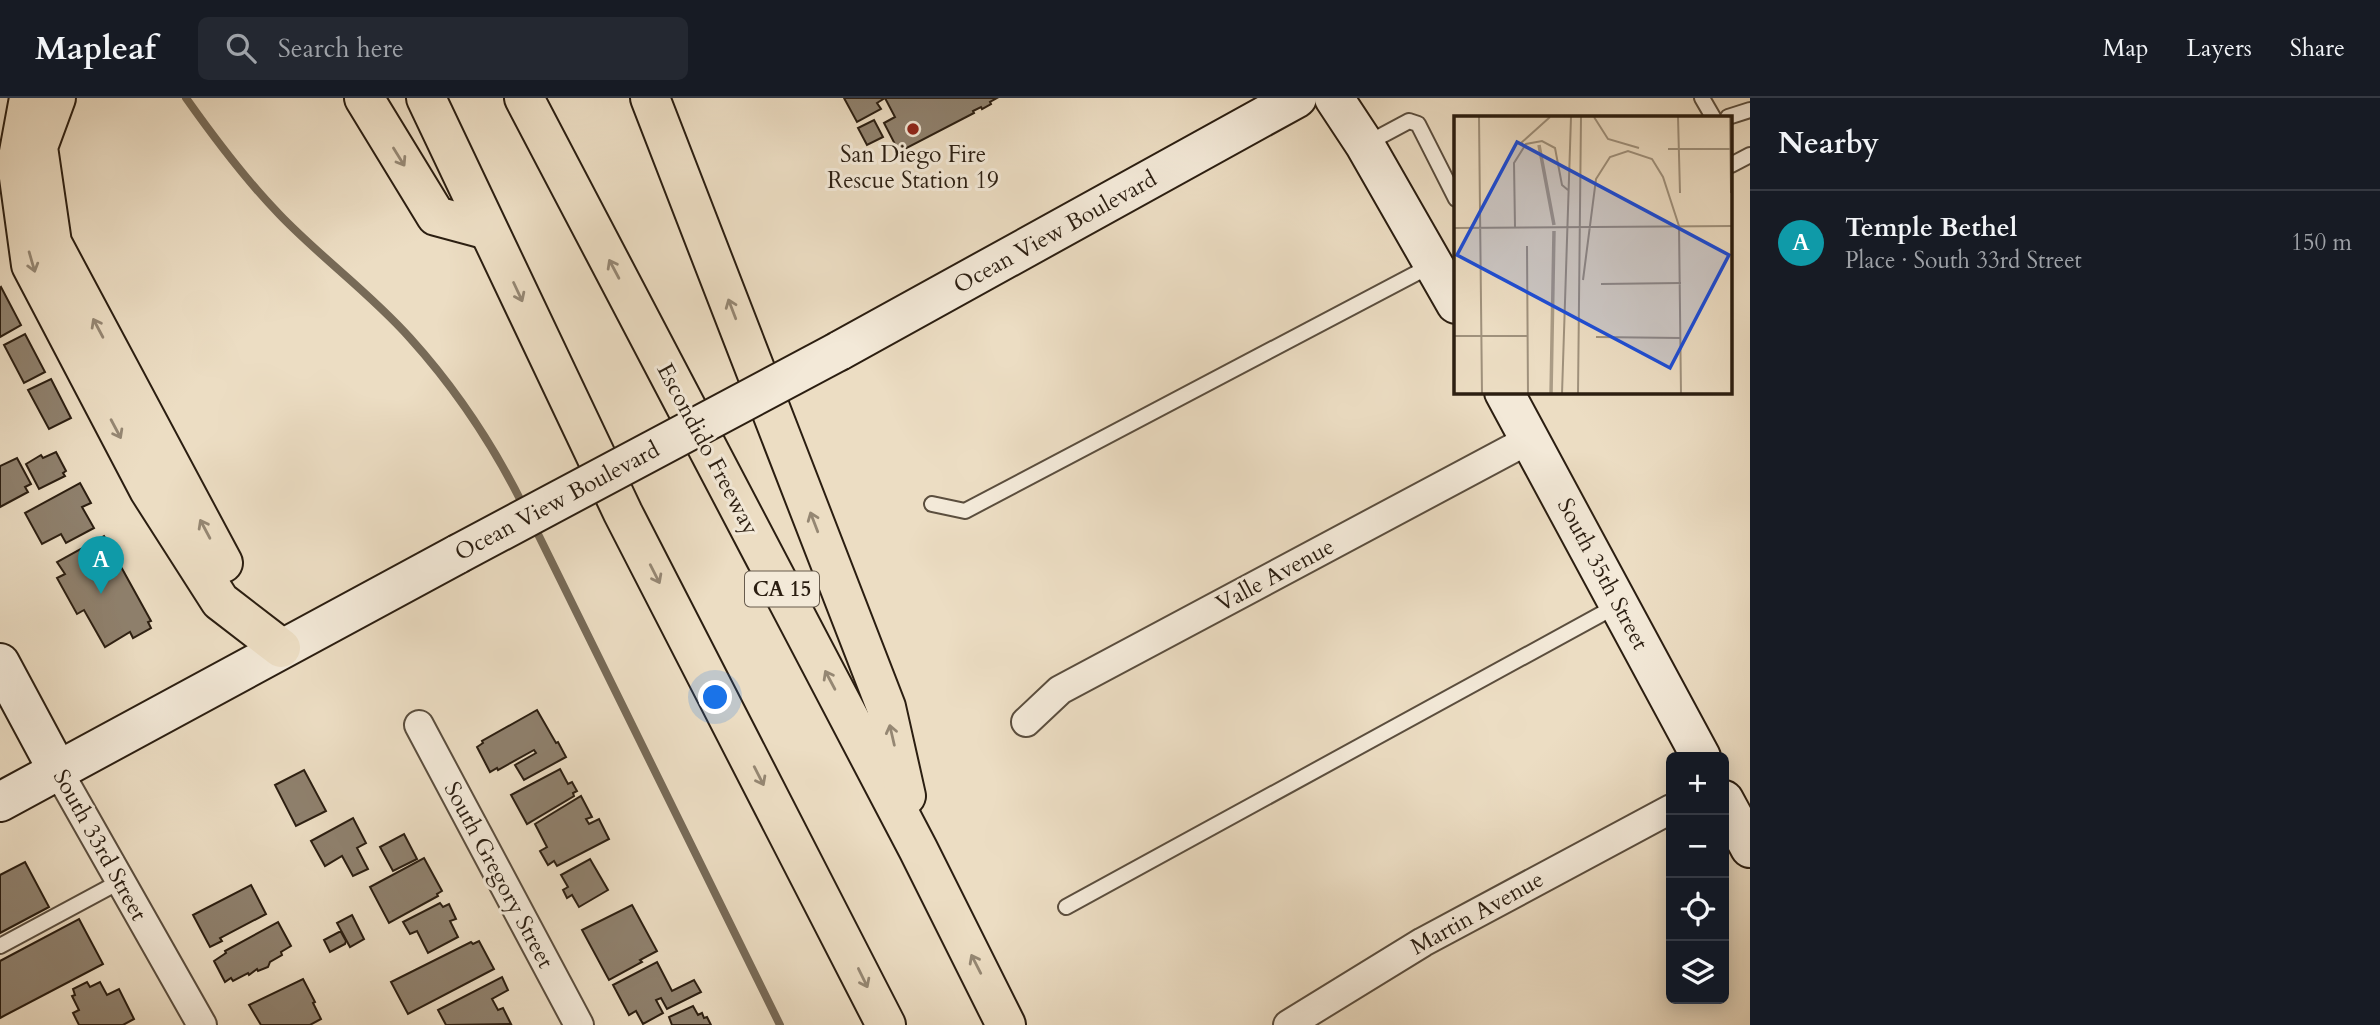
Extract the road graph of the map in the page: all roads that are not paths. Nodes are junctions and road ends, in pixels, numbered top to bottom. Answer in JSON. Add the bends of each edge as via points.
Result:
{"nodes":[{"id":1,"x":29,"y":98,"type":"edge"},
{"id":2,"x":56,"y":98,"type":"edge"},
{"id":3,"x":364,"y":98,"type":"edge"},
{"id":4,"x":426,"y":98,"type":"edge"},
{"id":5,"x":524,"y":98,"type":"edge"},
{"id":6,"x":650,"y":98,"type":"edge"},
{"id":7,"x":1297,"y":98,"type":"edge"},
{"id":8,"x":1334,"y":98,"type":"edge"},
{"id":9,"x":1702,"y":98,"type":"edge"},
{"id":10,"x":1750,"y":110,"type":"edge"},
{"id":11,"x":1712,"y":116,"type":"edge"},
{"id":12,"x":1731,"y":116,"type":"edge"},
{"id":13,"x":1365,"y":145,"type":"junction"},
{"id":14,"x":1750,"y":155,"type":"edge"},
{"id":15,"x":1732,"y":164,"type":"edge"},
{"id":16,"x":1454,"y":195,"type":"edge"},
{"id":17,"x":488,"y":230,"type":"junction"},
{"id":18,"x":1434,"y":264,"type":"junction"},
{"id":19,"x":1454,"y":300,"type":"edge"},
{"id":20,"x":1505,"y":394,"type":"edge"},
{"id":21,"x":1530,"y":439,"type":"junction"},
{"id":22,"x":932,"y":504,"type":"dead end"},
{"id":23,"x":1619,"y":605,"type":"junction"},
{"id":24,"x":281,"y":648,"type":"junction"},
{"id":25,"x":0,"y":663,"type":"edge"},
{"id":26,"x":1027,"y":722,"type":"dead end"},
{"id":27,"x":419,"y":725,"type":"dead end"},
{"id":28,"x":1698,"y":752,"type":"edge"},
{"id":29,"x":58,"y":771,"type":"junction"},
{"id":30,"x":0,"y":802,"type":"edge"},
{"id":31,"x":1729,"y":809,"type":"edge"},
{"id":32,"x":1666,"y":813,"type":"edge"},
{"id":33,"x":1750,"y":848,"type":"edge"},
{"id":34,"x":918,"y":849,"type":"junction"},
{"id":35,"x":119,"y":882,"type":"junction"},
{"id":36,"x":1066,"y":907,"type":"dead end"},
{"id":37,"x":0,"y":946,"type":"edge"},
{"id":38,"x":202,"y":1025,"type":"edge"},
{"id":39,"x":579,"y":1025,"type":"edge"},
{"id":40,"x":886,"y":1025,"type":"edge"},
{"id":41,"x":1006,"y":1025,"type":"edge"},
{"id":42,"x":1288,"y":1025,"type":"edge"}],
"edges":[{"from":1,"to":24,"type":"highway","one_way":true,"via":[[16,163],[31,265],[149,490],[219,601]]},
{"from":24,"to":2,"type":"highway","one_way":true,"via":[[234,584],[52,243],[38,147]]},
{"from":3,"to":17,"type":"highway","one_way":true,"via":[[436,216]]},
{"from":4,"to":17,"type":"highway"},
{"from":34,"to":5,"type":"highway","name":"Escondido Freeway","number":"CA 15","one_way":true},
{"from":34,"to":6,"type":"highway","one_way":true,"via":[[886,707]]},
{"from":7,"to":24,"type":"main road","name":"Ocean View Boulevard","bridge":true,"via":[[839,351]]},
{"from":8,"to":13,"type":"main road"},
{"from":9,"to":11,"type":"lane"},
{"from":10,"to":12,"type":"lane"},
{"from":13,"to":16,"type":"lane","via":[[1409,121],[1418,124]]},
{"from":13,"to":18,"type":"main road"},
{"from":14,"to":15,"type":"lane"},
{"from":17,"to":40,"type":"highway","one_way":true,"via":[[623,513]]},
{"from":18,"to":19,"type":"main road"},
{"from":18,"to":22,"type":"lane","via":[[965,511]]},
{"from":20,"to":21,"type":"main road","name":"South 35th Street"},
{"from":21,"to":23,"type":"main road","name":"South 35th Street"},
{"from":21,"to":26,"type":"street","name":"Valle Avenue","via":[[1060,690]]},
{"from":23,"to":28,"type":"main road","name":"South 35th Street"},
{"from":23,"to":36,"type":"lane"},
{"from":24,"to":29,"type":"main road","name":"Ocean View Boulevard"},
{"from":25,"to":29,"type":"main road","name":"South 33rd Street"},
{"from":27,"to":39,"type":"street","name":"South Gregory Street"},
{"from":29,"to":30,"type":"main road","name":"Ocean View Boulevard"},
{"from":29,"to":35,"type":"street","name":"South 33rd Street"},
{"from":31,"to":33,"type":"main road"},
{"from":32,"to":42,"type":"street","name":"Martin Avenue","via":[[1423,942]]},
{"from":41,"to":34,"type":"highway","name":"Escondido Freeway","number":"CA 15","one_way":true},
{"from":35,"to":37,"type":"lane"},
{"from":35,"to":38,"type":"street","name":"South 33rd Street"}]}
